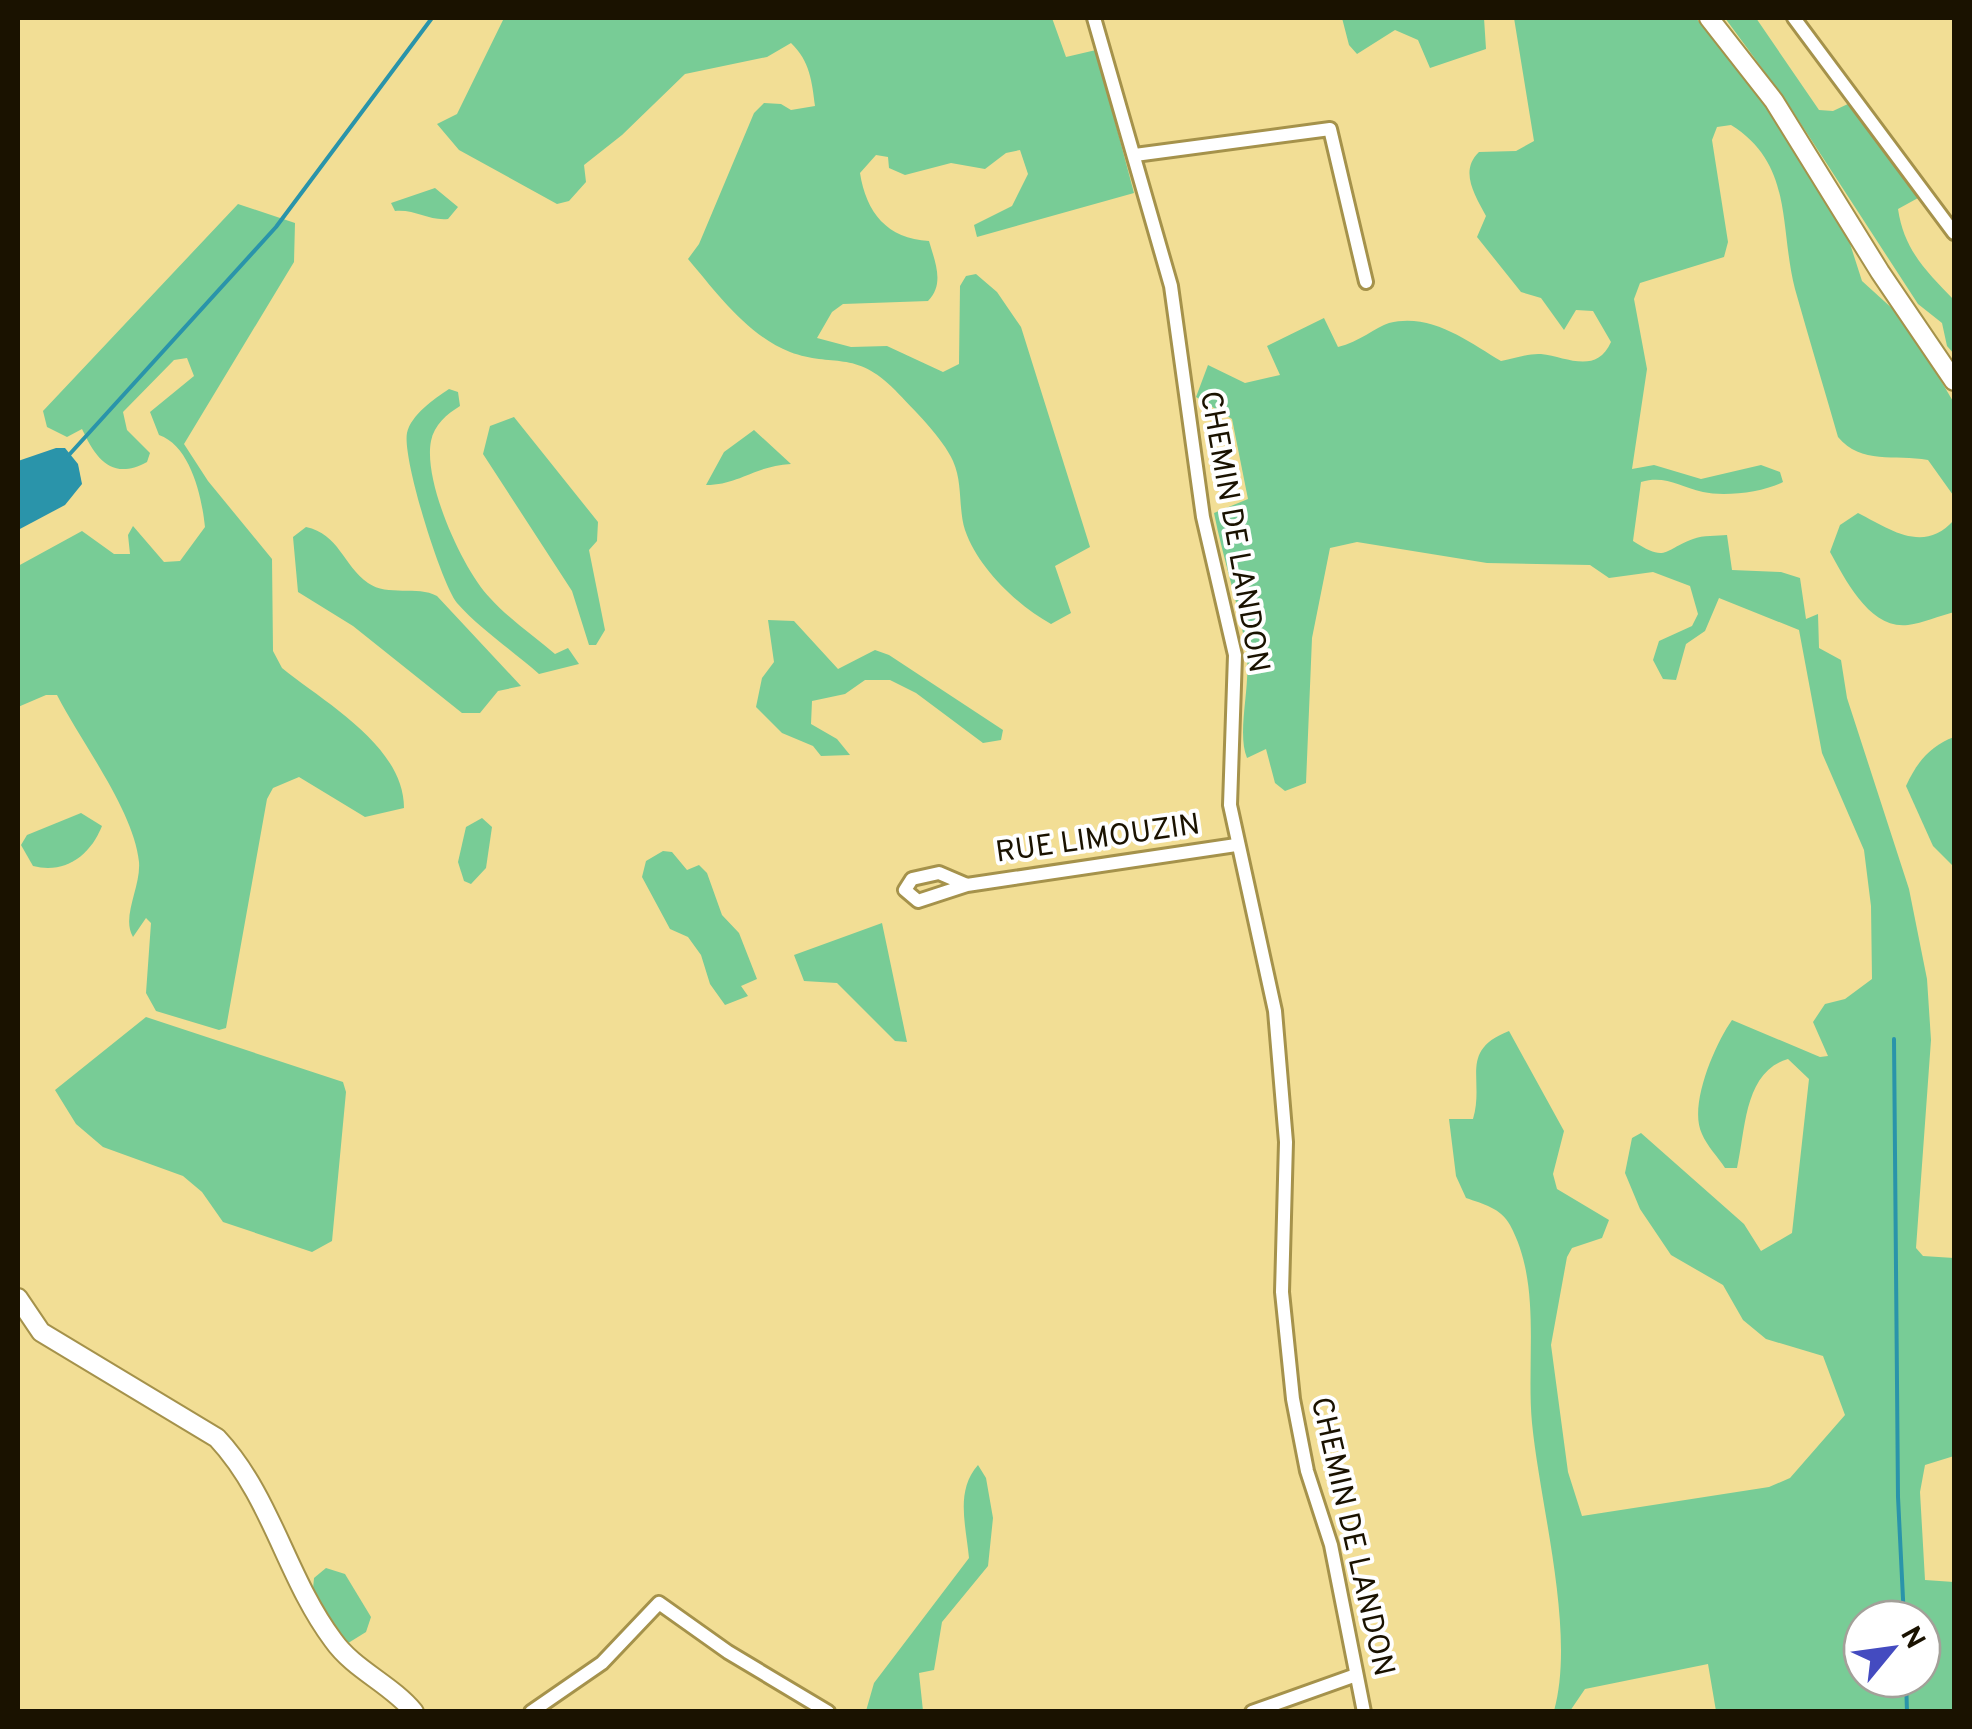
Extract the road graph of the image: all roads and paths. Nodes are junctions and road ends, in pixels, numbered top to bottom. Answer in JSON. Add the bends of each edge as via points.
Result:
{"nodes":[{"id":1,"x":1094,"y":18,"type":"edge"},
{"id":2,"x":1709,"y":18,"type":"edge"},
{"id":3,"x":1794,"y":18,"type":"edge"},
{"id":4,"x":1135,"y":154,"type":"junction"},
{"id":5,"x":1954,"y":234,"type":"edge"},
{"id":6,"x":1366,"y":282,"type":"dead end"},
{"id":7,"x":1954,"y":381,"type":"edge"},
{"id":8,"x":1236,"y":845,"type":"junction"},
{"id":9,"x":967,"y":885,"type":"dead end"},
{"id":10,"x":18,"y":1298,"type":"edge"},
{"id":11,"x":1356,"y":1675,"type":"junction"},
{"id":12,"x":414,"y":1712,"type":"edge"},
{"id":13,"x":531,"y":1712,"type":"edge"},
{"id":14,"x":828,"y":1712,"type":"edge"},
{"id":15,"x":1252,"y":1712,"type":"edge"},
{"id":16,"x":1364,"y":1712,"type":"edge"}],
"edges":[{"from":1,"to":4,"type":"street","name":"CHEMIN DE LANDON"},
{"from":2,"to":7,"type":"street","via":[[1774,102]]},
{"from":3,"to":5,"type":"street"},
{"from":4,"to":6,"type":"street","via":[[1330,129]]},
{"from":4,"to":8,"type":"street","name":"CHEMIN DE LANDON","via":[[1178,319],[1184,406],[1235,655],[1228,767]]},
{"from":8,"to":9,"type":"street","name":"RUE LIMOUZIN"},
{"from":8,"to":11,"type":"street","name":"CHEMIN DE LANDON","via":[[1276,1011],[1286,1142],[1282,1292],[1293,1398]]},
{"from":10,"to":12,"type":"street","via":[[42,1332],[217,1438],[240,1462],[335,1644]]},
{"from":11,"to":15,"type":"street"},
{"from":11,"to":16,"type":"street","name":"CHEMIN DE LANDON"},
{"from":13,"to":14,"type":"street","via":[[602,1663],[659,1604]]}]}
